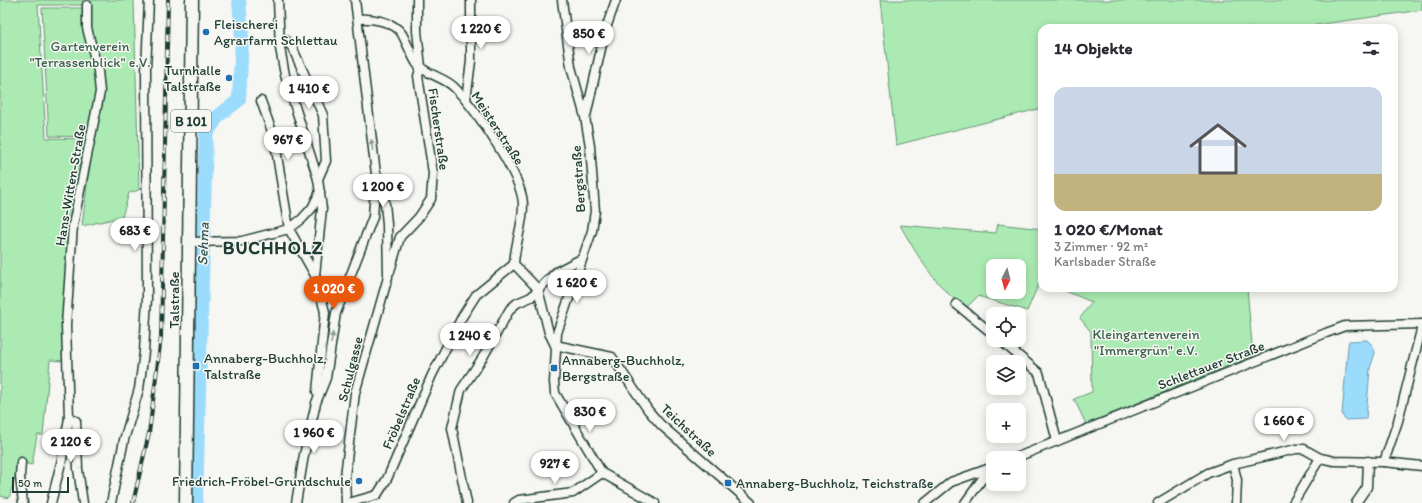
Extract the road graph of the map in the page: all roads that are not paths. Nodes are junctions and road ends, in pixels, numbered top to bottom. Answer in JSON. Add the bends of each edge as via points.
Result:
{"nodes":[{"id":1,"x":149,"y":0,"type":"edge"},
{"id":2,"x":192,"y":0,"type":"edge"},
{"id":3,"x":278,"y":0,"type":"edge"},
{"id":4,"x":417,"y":0,"type":"edge"},
{"id":5,"x":471,"y":0,"type":"edge"},
{"id":6,"x":562,"y":0,"type":"edge"},
{"id":7,"x":616,"y":0,"type":"edge"},
{"id":8,"x":354,"y":1,"type":"edge"},
{"id":9,"x":87,"y":5,"type":"dead end"},
{"id":10,"x":358,"y":18,"type":"junction"},
{"id":11,"x":280,"y":39,"type":"junction"},
{"id":12,"x":421,"y":68,"type":"junction"},
{"id":13,"x":466,"y":100,"type":"junction"},
{"id":14,"x":261,"y":101,"type":"dead end"},
{"id":15,"x":585,"y":117,"type":"junction"},
{"id":16,"x":376,"y":174,"type":"junction"},
{"id":17,"x":318,"y":179,"type":"junction"},
{"id":18,"x":320,"y":192,"type":"junction"},
{"id":19,"x":289,"y":229,"type":"junction"},
{"id":20,"x":192,"y":242,"type":"junction"},
{"id":21,"x":581,"y":259,"type":"junction"},
{"id":22,"x":514,"y":264,"type":"junction"},
{"id":23,"x":315,"y":275,"type":"junction"},
{"id":24,"x":388,"y":277,"type":"junction"},
{"id":25,"x":538,"y":289,"type":"junction"},
{"id":26,"x":956,"y":304,"type":"dead end"},
{"id":27,"x":1422,"y":325,"type":"edge"},
{"id":28,"x":986,"y":328,"type":"edge"},
{"id":29,"x":555,"y":345,"type":"junction"},
{"id":30,"x":1008,"y":347,"type":"edge"},
{"id":31,"x":316,"y":403,"type":"junction"},
{"id":32,"x":69,"y":418,"type":"junction"},
{"id":33,"x":1057,"y":441,"type":"junction"},
{"id":34,"x":1026,"y":454,"type":"edge"},
{"id":35,"x":1320,"y":458,"type":"junction"},
{"id":36,"x":1368,"y":461,"type":"junction"},
{"id":37,"x":21,"y":462,"type":"dead end"},
{"id":38,"x":1384,"y":462,"type":"junction"},
{"id":39,"x":1233,"y":464,"type":"junction"},
{"id":40,"x":1422,"y":466,"type":"edge"},
{"id":41,"x":986,"y":470,"type":"edge"},
{"id":42,"x":602,"y":473,"type":"junction"},
{"id":43,"x":986,"y":474,"type":"edge"},
{"id":44,"x":23,"y":503,"type":"edge"},
{"id":45,"x":51,"y":503,"type":"edge"},
{"id":46,"x":84,"y":503,"type":"edge"},
{"id":47,"x":111,"y":503,"type":"edge"},
{"id":48,"x":186,"y":503,"type":"edge"},
{"id":49,"x":296,"y":503,"type":"edge"},
{"id":50,"x":347,"y":503,"type":"edge"},
{"id":51,"x":467,"y":503,"type":"edge"},
{"id":52,"x":514,"y":503,"type":"edge"},
{"id":53,"x":654,"y":503,"type":"edge"},
{"id":54,"x":751,"y":503,"type":"edge"},
{"id":55,"x":924,"y":503,"type":"edge"},
{"id":56,"x":964,"y":503,"type":"edge"},
{"id":57,"x":1158,"y":503,"type":"edge"},
{"id":58,"x":1236,"y":503,"type":"edge"},
{"id":59,"x":1293,"y":503,"type":"edge"},
{"id":60,"x":1356,"y":503,"type":"edge"}],
"edges":[{"from":1,"to":47,"type":"street","via":[[146,70],[147,298],[144,352],[139,389],[124,440]]},
{"from":2,"to":20,"type":"main road","name":"Talstraße","number":"B 101"},
{"from":3,"to":11,"type":"street"},
{"from":4,"to":12,"type":"street","name":"Fischerstraße"},
{"from":5,"to":13,"type":"street","via":[[471,61]]},
{"from":6,"to":15,"type":"street","name":"Bergstraße","via":[[572,67]]},
{"from":7,"to":15,"type":"street","via":[[605,31]]},
{"from":8,"to":10,"type":"street"},
{"from":9,"to":32,"type":"street","name":"Hans-Witten-Straße","via":[[87,28],[98,71],[100,92],[73,225],[66,325]]},
{"from":10,"to":12,"type":"street","name":"Meisterstraße","via":[[378,20],[392,25],[401,32]]},
{"from":16,"to":10,"type":"street","one_way":true},
{"from":11,"to":17,"type":"street","via":[[285,75]]},
{"from":11,"to":17,"type":"street","via":[[284,39],[292,47],[323,115],[326,161]]},
{"from":12,"to":13,"type":"street","name":"Meisterstraße","via":[[453,86]]},
{"from":12,"to":24,"type":"street","name":"Fischerstraße","via":[[418,76],[433,173],[431,199],[420,217],[400,237]]},
{"from":13,"to":22,"type":"street","name":"Meisterstraße","via":[[510,166],[521,190],[523,203]]},
{"from":14,"to":19,"type":"street","via":[[274,137]]},
{"from":15,"to":21,"type":"street","name":"Bergstraße","via":[[595,211],[592,231]]},
{"from":16,"to":24,"type":"street","name":"Schulgasse","via":[[383,183]]},
{"from":31,"to":16,"type":"street","one_way":true,"via":[[326,378],[336,313],[372,217]]},
{"from":17,"to":18,"type":"street"},
{"from":18,"to":19,"type":"street","via":[[312,208]]},
{"from":18,"to":23,"type":"street","via":[[322,210]]},
{"from":19,"to":20,"type":"street","via":[[242,241]]},
{"from":19,"to":23,"type":"street"},
{"from":20,"to":48,"type":"main road","name":"Talstraße","number":"B 101"},
{"from":21,"to":25,"type":"street","via":[[556,272]]},
{"from":21,"to":29,"type":"street","name":"Bergstraße","via":[[556,333]]},
{"from":22,"to":25,"type":"street"},
{"from":22,"to":50,"type":"street","name":"Fröbelstraße","via":[[476,295],[462,316],[437,362],[387,479],[377,495]]},
{"from":23,"to":31,"type":"street","via":[[325,312]]},
{"from":24,"to":50,"type":"street","name":"Schulgasse","via":[[355,393],[345,476]]},
{"from":25,"to":29,"type":"street"},
{"from":25,"to":51,"type":"street","via":[[510,310],[461,390],[452,428]]},
{"from":26,"to":28,"type":"street"},
{"from":27,"to":33,"type":"street","name":"Schlettauer Straße","via":[[1345,326]]},
{"from":27,"to":38,"type":"street","via":[[1398,421]]},
{"from":29,"to":42,"type":"street","name":"Bergstraße","via":[[555,393]]},
{"from":29,"to":54,"type":"street","name":"Teichstraße","via":[[612,357],[661,425]]},
{"from":30,"to":33,"type":"street","via":[[1039,373]]},
{"from":31,"to":49,"type":"street"},
{"from":32,"to":45,"type":"street","name":"Hans-Witten-Straße"},
{"from":32,"to":46,"type":"street","name":"Hans-Witten-Straße","via":[[76,421],[78,469]]},
{"from":33,"to":34,"type":"street","name":"Schlettauer Straße"},
{"from":35,"to":36,"type":"street","via":[[1334,461]]},
{"from":35,"to":39,"type":"street","via":[[1304,449],[1296,449]]},
{"from":35,"to":59,"type":"street"},
{"from":36,"to":38,"type":"street"},
{"from":36,"to":60,"type":"street","via":[[1367,487]]},
{"from":37,"to":44,"type":"street"},
{"from":38,"to":40,"type":"street"},
{"from":39,"to":57,"type":"street","via":[[1208,473]]},
{"from":39,"to":58,"type":"street","via":[[1237,480]]},
{"from":41,"to":55,"type":"street","via":[[951,482]]},
{"from":42,"to":52,"type":"street","via":[[573,493],[519,500]]},
{"from":42,"to":53,"type":"street","name":"Bergstraße"},
{"from":43,"to":56,"type":"street"}]}
